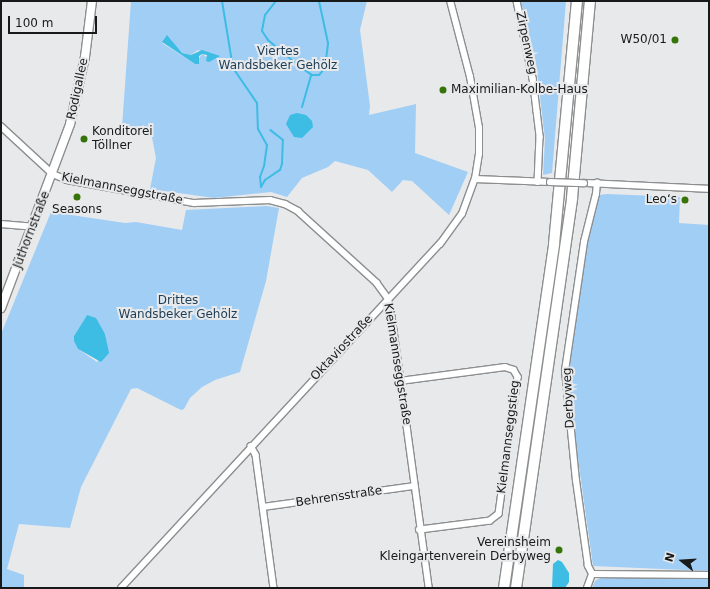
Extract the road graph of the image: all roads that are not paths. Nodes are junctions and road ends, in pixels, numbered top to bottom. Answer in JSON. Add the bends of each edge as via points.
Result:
{"nodes":[{"id":1,"x":92,"y":1,"type":"edge"},
{"id":2,"x":450,"y":1,"type":"edge"},
{"id":3,"x":516,"y":1,"type":"edge"},
{"id":4,"x":577,"y":1,"type":"edge"},
{"id":5,"x":590,"y":1,"type":"edge"},
{"id":6,"x":1,"y":126,"type":"edge"},
{"id":7,"x":53,"y":174,"type":"junction"},
{"id":8,"x":475,"y":179,"type":"junction"},
{"id":9,"x":538,"y":182,"type":"junction"},
{"id":10,"x":597,"y":183,"type":"junction"},
{"id":11,"x":709,"y":189,"type":"edge"},
{"id":12,"x":1,"y":224,"type":"edge"},
{"id":13,"x":33,"y":227,"type":"junction"},
{"id":14,"x":388,"y":298,"type":"junction"},
{"id":15,"x":1,"y":308,"type":"edge"},
{"id":16,"x":400,"y":381,"type":"junction"},
{"id":17,"x":251,"y":446,"type":"junction"},
{"id":18,"x":415,"y":486,"type":"junction"},
{"id":19,"x":263,"y":507,"type":"junction"},
{"id":20,"x":420,"y":530,"type":"junction"},
{"id":21,"x":592,"y":574,"type":"junction"},
{"id":22,"x":709,"y":575,"type":"edge"},
{"id":23,"x":121,"y":588,"type":"edge"},
{"id":24,"x":274,"y":588,"type":"edge"},
{"id":25,"x":429,"y":588,"type":"edge"},
{"id":26,"x":504,"y":588,"type":"edge"},
{"id":27,"x":516,"y":588,"type":"edge"},
{"id":28,"x":587,"y":588,"type":"edge"}],
"edges":[{"from":1,"to":7,"type":"main road","name":"Rodigallee","via":[[79,86],[70,124]]},
{"from":2,"to":8,"type":"street","name":"Oktaviostraße","via":[[471,81],[479,128],[479,154]]},
{"from":3,"to":9,"type":"street","name":"Zirpenweg","via":[[533,78],[540,137]]},
{"from":4,"to":26,"type":"highway","via":[[554,244]]},
{"from":5,"to":27,"type":"highway","via":[[572,198]]},
{"from":6,"to":7,"type":"street","name":"Kielmannseggstraße"},
{"from":7,"to":13,"type":"main road","name":"Jüthornstraße"},
{"from":7,"to":14,"type":"street","name":"Kielmannseggstraße","via":[[67,180],[194,203],[270,200],[285,204],[298,211],[377,283]]},
{"from":8,"to":9,"type":"street"},
{"from":8,"to":14,"type":"street","name":"Oktaviostraße","via":[[468,202],[456,223]]},
{"from":9,"to":10,"type":"street","bridge":true},
{"from":10,"to":11,"type":"street"},
{"from":10,"to":21,"type":"street","name":"Derbyweg","via":[[584,242],[565,371],[576,481],[588,566]]},
{"from":12,"to":13,"type":"street"},
{"from":13,"to":15,"type":"main road","name":"Jüthornstraße"},
{"from":14,"to":16,"type":"street","name":"Kielmannseggstraße"},
{"from":14,"to":17,"type":"street","name":"Oktaviostraße"},
{"from":16,"to":18,"type":"street","name":"Kielmannseggstraße"},
{"from":16,"to":20,"type":"street","name":"Kielmannseggstieg","via":[[506,367],[514,370],[518,377],[499,514],[490,521]]},
{"from":17,"to":19,"type":"street","via":[[256,455]]},
{"from":17,"to":23,"type":"street","name":"Oktaviostraße"},
{"from":18,"to":19,"type":"street","name":"Behrensstraße"},
{"from":18,"to":20,"type":"street","name":"Kielmannseggstraße"},
{"from":19,"to":24,"type":"street"},
{"from":20,"to":25,"type":"street","name":"Kielmannseggstraße"},
{"from":21,"to":22,"type":"street"},
{"from":21,"to":28,"type":"street"}]}
